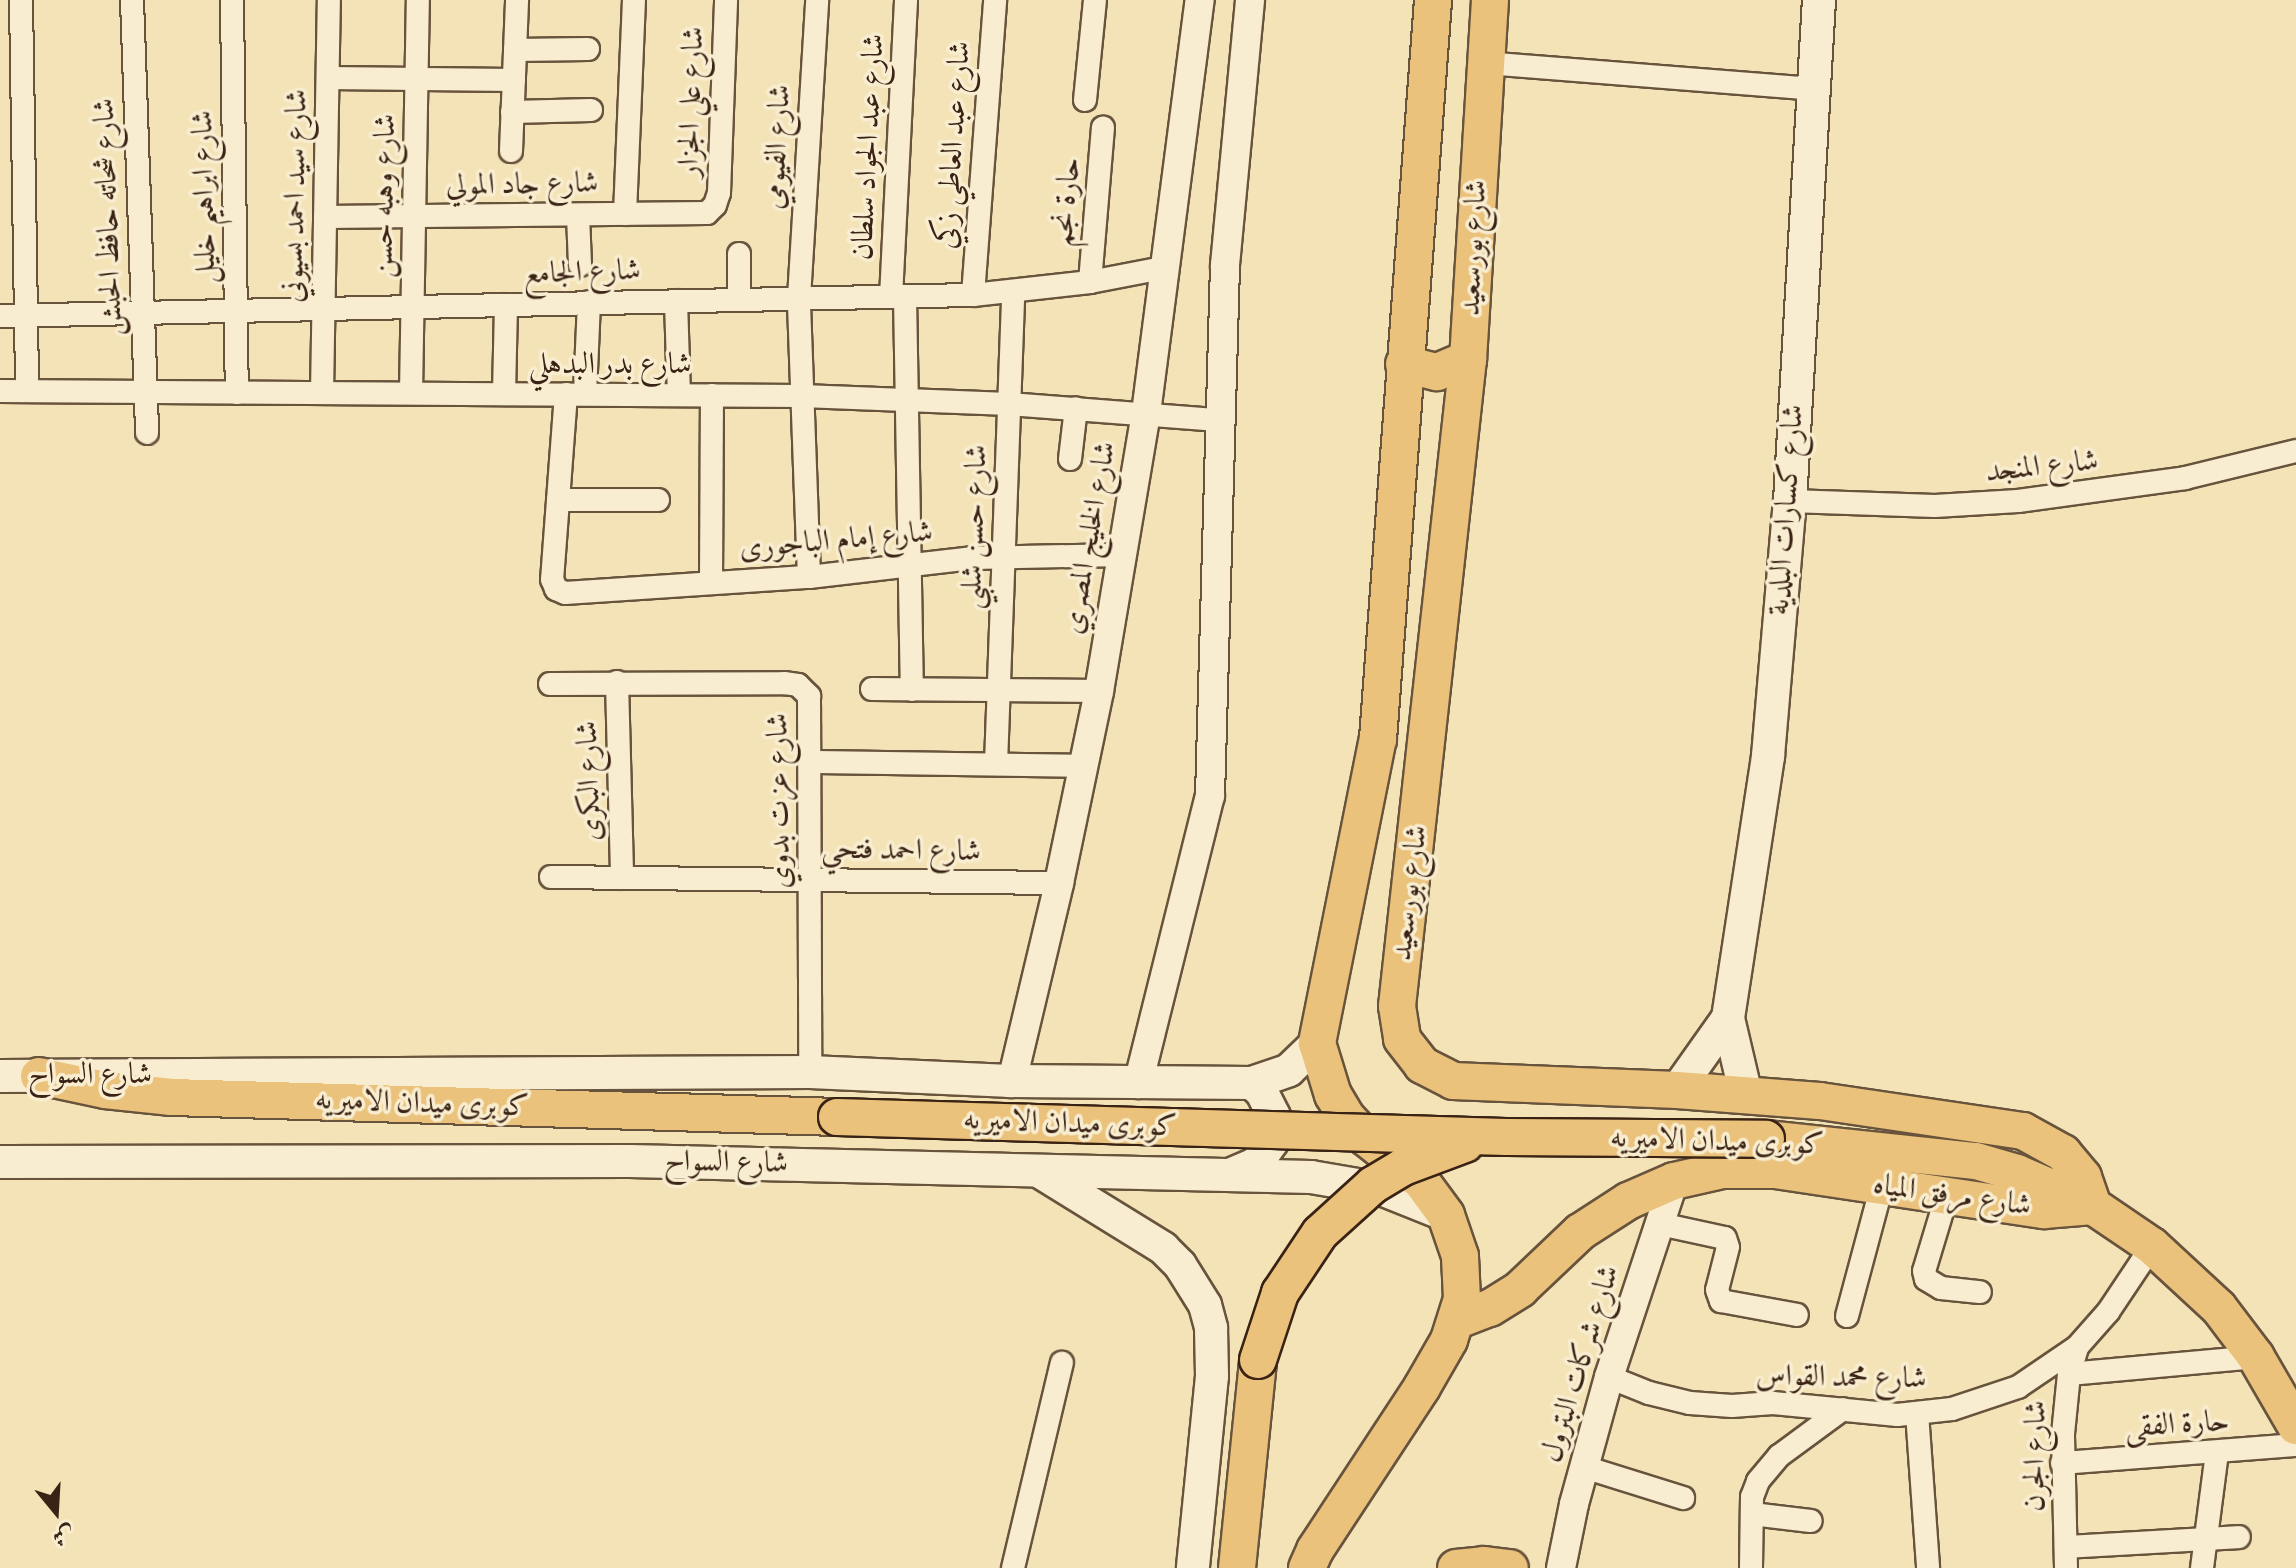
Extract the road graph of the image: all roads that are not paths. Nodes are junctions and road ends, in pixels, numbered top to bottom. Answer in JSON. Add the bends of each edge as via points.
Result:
{"nodes":[{"id":1,"x":21,"y":0,"type":"edge"},
{"id":2,"x":132,"y":0,"type":"edge"},
{"id":3,"x":232,"y":0,"type":"edge"},
{"id":4,"x":329,"y":0,"type":"edge"},
{"id":5,"x":418,"y":0,"type":"edge"},
{"id":6,"x":517,"y":0,"type":"edge"},
{"id":7,"x":634,"y":0,"type":"edge"},
{"id":8,"x":726,"y":0,"type":"edge"},
{"id":9,"x":817,"y":0,"type":"edge"},
{"id":10,"x":906,"y":0,"type":"edge"},
{"id":11,"x":995,"y":0,"type":"edge"},
{"id":12,"x":1095,"y":0,"type":"edge"},
{"id":13,"x":1200,"y":0,"type":"edge"},
{"id":14,"x":1250,"y":0,"type":"edge"},
{"id":15,"x":1433,"y":0,"type":"edge"},
{"id":16,"x":1490,"y":0,"type":"edge"},
{"id":17,"x":1819,"y":0,"type":"edge"},
{"id":18,"x":588,"y":49,"type":"dead end"},
{"id":19,"x":515,"y":50,"type":"junction"},
{"id":20,"x":1485,"y":63,"type":"junction"},
{"id":21,"x":328,"y":78,"type":"junction"},
{"id":22,"x":417,"y":79,"type":"junction"},
{"id":23,"x":514,"y":80,"type":"junction"},
{"id":24,"x":1812,"y":89,"type":"junction"},
{"id":25,"x":1085,"y":100,"type":"dead end"},
{"id":26,"x":591,"y":110,"type":"dead end"},
{"id":27,"x":512,"y":112,"type":"junction"},
{"id":28,"x":1103,"y":128,"type":"dead end"},
{"id":29,"x":511,"y":151,"type":"dead end"},
{"id":30,"x":715,"y":205,"type":"joint"},
{"id":31,"x":625,"y":214,"type":"junction"},
{"id":32,"x":578,"y":215,"type":"junction"},
{"id":33,"x":325,"y":217,"type":"junction"},
{"id":34,"x":414,"y":217,"type":"junction"},
{"id":35,"x":739,"y":254,"type":"dead end"},
{"id":36,"x":580,"y":265,"type":"dead end"},
{"id":37,"x":1163,"y":268,"type":"junction"},
{"id":38,"x":1090,"y":282,"type":"junction"},
{"id":39,"x":1013,"y":292,"type":"junction"},
{"id":40,"x":973,"y":295,"type":"junction"},
{"id":41,"x":898,"y":296,"type":"junction"},
{"id":42,"x":799,"y":298,"type":"junction"},
{"id":43,"x":739,"y":300,"type":"junction"},
{"id":44,"x":676,"y":301,"type":"junction"},
{"id":45,"x":589,"y":302,"type":"junction"},
{"id":46,"x":506,"y":305,"type":"junction"},
{"id":47,"x":412,"y":307,"type":"junction"},
{"id":48,"x":324,"y":309,"type":"junction"},
{"id":49,"x":236,"y":311,"type":"junction"},
{"id":50,"x":143,"y":313,"type":"junction"},
{"id":51,"x":0,"y":316,"type":"edge"},
{"id":52,"x":26,"y":316,"type":"junction"},
{"id":53,"x":1468,"y":359,"type":"junction"},
{"id":54,"x":1404,"y":364,"type":"junction"},
{"id":55,"x":0,"y":391,"type":"edge"},
{"id":56,"x":27,"y":391,"type":"junction"},
{"id":57,"x":146,"y":391,"type":"junction"},
{"id":58,"x":237,"y":393,"type":"junction"},
{"id":59,"x":322,"y":393,"type":"junction"},
{"id":60,"x":411,"y":393,"type":"junction"},
{"id":61,"x":504,"y":394,"type":"junction"},
{"id":62,"x":575,"y":394,"type":"junction"},
{"id":63,"x":679,"y":395,"type":"junction"},
{"id":64,"x":712,"y":395,"type":"junction"},
{"id":65,"x":802,"y":396,"type":"junction"},
{"id":66,"x":907,"y":400,"type":"junction"},
{"id":67,"x":1009,"y":404,"type":"junction"},
{"id":68,"x":1076,"y":408,"type":"junction"},
{"id":69,"x":1146,"y":413,"type":"junction"},
{"id":70,"x":1218,"y":420,"type":"junction"},
{"id":71,"x":147,"y":433,"type":"dead end"},
{"id":72,"x":1460,"y":439,"type":"junction"},
{"id":73,"x":1399,"y":445,"type":"junction"},
{"id":74,"x":2296,"y":451,"type":"edge"},
{"id":75,"x":1070,"y":459,"type":"dead end"},
{"id":76,"x":558,"y":500,"type":"junction"},
{"id":77,"x":658,"y":500,"type":"dead end"},
{"id":78,"x":1790,"y":501,"type":"junction"},
{"id":79,"x":1122,"y":555,"type":"junction"},
{"id":80,"x":1006,"y":556,"type":"junction"},
{"id":81,"x":909,"y":567,"type":"junction"},
{"id":82,"x":809,"y":577,"type":"junction"},
{"id":83,"x":711,"y":583,"type":"junction"},
{"id":84,"x":617,"y":682,"type":"junction"},
{"id":85,"x":550,"y":684,"type":"dead end"},
{"id":86,"x":872,"y":689,"type":"dead end"},
{"id":87,"x":912,"y":690,"type":"junction"},
{"id":88,"x":998,"y":691,"type":"junction"},
{"id":89,"x":1099,"y":691,"type":"junction"},
{"id":90,"x":810,"y":762,"type":"junction"},
{"id":91,"x":996,"y":764,"type":"junction"},
{"id":92,"x":1083,"y":766,"type":"junction"},
{"id":93,"x":551,"y":877,"type":"dead end"},
{"id":94,"x":622,"y":878,"type":"junction"},
{"id":95,"x":811,"y":880,"type":"junction"},
{"id":96,"x":1059,"y":883,"type":"junction"},
{"id":97,"x":1728,"y":1018,"type":"junction"},
{"id":98,"x":1317,"y":1043,"type":"junction"},
{"id":99,"x":810,"y":1072,"type":"junction"},
{"id":100,"x":0,"y":1076,"type":"edge"},
{"id":101,"x":39,"y":1076,"type":"junction"},
{"id":102,"x":1012,"y":1081,"type":"junction"},
{"id":103,"x":1252,"y":1083,"type":"junction"},
{"id":104,"x":1138,"y":1084,"type":"junction"},
{"id":105,"x":1677,"y":1090,"type":"junction"},
{"id":106,"x":1746,"y":1095,"type":"junction"},
{"id":107,"x":1506,"y":1137,"type":"junction"},
{"id":108,"x":0,"y":1162,"type":"edge"},
{"id":109,"x":1038,"y":1170,"type":"junction"},
{"id":110,"x":1232,"y":1174,"type":"junction"},
{"id":111,"x":1674,"y":1181,"type":"junction"},
{"id":112,"x":1882,"y":1185,"type":"junction"},
{"id":113,"x":1947,"y":1195,"type":"junction"},
{"id":114,"x":2093,"y":1206,"type":"junction"},
{"id":115,"x":1446,"y":1215,"type":"junction"},
{"id":116,"x":1660,"y":1224,"type":"junction"},
{"id":117,"x":2152,"y":1246,"type":"junction"},
{"id":118,"x":1980,"y":1292,"type":"dead end"},
{"id":119,"x":1797,"y":1315,"type":"dead end"},
{"id":120,"x":1847,"y":1316,"type":"dead end"},
{"id":121,"x":1458,"y":1320,"type":"junction"},
{"id":122,"x":2077,"y":1347,"type":"junction"},
{"id":123,"x":2256,"y":1357,"type":"junction"},
{"id":124,"x":1062,"y":1363,"type":"dead end"},
{"id":125,"x":2069,"y":1374,"type":"junction"},
{"id":126,"x":1609,"y":1377,"type":"junction"},
{"id":127,"x":1843,"y":1409,"type":"junction"},
{"id":128,"x":1917,"y":1413,"type":"junction"},
{"id":129,"x":2296,"y":1426,"type":"edge"},
{"id":130,"x":2296,"y":1445,"type":"edge"},
{"id":131,"x":2217,"y":1453,"type":"junction"},
{"id":132,"x":2062,"y":1463,"type":"junction"},
{"id":133,"x":1584,"y":1467,"type":"junction"},
{"id":134,"x":1683,"y":1498,"type":"dead end"},
{"id":135,"x":1752,"y":1514,"type":"junction"},
{"id":136,"x":1811,"y":1521,"type":"dead end"},
{"id":137,"x":2239,"y":1537,"type":"dead end"},
{"id":138,"x":2205,"y":1538,"type":"junction"},
{"id":139,"x":2066,"y":1558,"type":"edge"},
{"id":140,"x":1312,"y":1562,"type":"edge"},
{"id":141,"x":1013,"y":1568,"type":"edge"},
{"id":142,"x":1193,"y":1568,"type":"edge"},
{"id":143,"x":1237,"y":1568,"type":"edge"},
{"id":144,"x":1456,"y":1568,"type":"edge"},
{"id":145,"x":1510,"y":1568,"type":"edge"},
{"id":146,"x":1561,"y":1568,"type":"edge"},
{"id":147,"x":1751,"y":1568,"type":"edge"},
{"id":148,"x":1928,"y":1568,"type":"edge"},
{"id":149,"x":2202,"y":1568,"type":"edge"}],
"edges":[{"from":1,"to":52,"type":"street"},
{"from":2,"to":50,"type":"street","name":"شارع شحاته حافظ الحبش"},
{"from":3,"to":49,"type":"street","name":"شارع ابراهيم خليل"},
{"from":4,"to":21,"type":"street","name":"شارع سيد احمد بسيوني"},
{"from":5,"to":22,"type":"street","name":"شارع وهبه حسن"},
{"from":6,"to":19,"type":"street"},
{"from":7,"to":31,"type":"street"},
{"from":8,"to":30,"type":"street","name":"شارع علي الجزار"},
{"from":9,"to":42,"type":"street","name":"شارع الفيومي"},
{"from":10,"to":41,"type":"street","name":"شارع عبد الجواد سلطان"},
{"from":11,"to":40,"type":"street","name":"شارع عبد العاطي زكي"},
{"from":12,"to":25,"type":"street"},
{"from":13,"to":37,"type":"street","name":"شارع الخليج المصري"},
{"from":14,"to":70,"type":"street","via":[[1225,265]]},
{"from":15,"to":54,"type":"main road","name":"شارع بورسعيد"},
{"from":16,"to":20,"type":"main road","name":"شارع بورسعيد"},
{"from":17,"to":24,"type":"main road","name":"شارع كسارات البلدية"},
{"from":18,"to":19,"type":"street"},
{"from":19,"to":23,"type":"street"},
{"from":20,"to":24,"type":"street"},
{"from":20,"to":53,"type":"main road","name":"شارع بورسعيد"},
{"from":21,"to":22,"type":"street"},
{"from":21,"to":33,"type":"street","name":"شارع سيد احمد بسيوني"},
{"from":22,"to":23,"type":"street"},
{"from":22,"to":34,"type":"street","name":"شارع وهبه حسن"},
{"from":23,"to":27,"type":"street"},
{"from":24,"to":78,"type":"main road","name":"شارع كسارات البلدية"},
{"from":26,"to":27,"type":"street"},
{"from":27,"to":29,"type":"street"},
{"from":28,"to":38,"type":"street","name":"حارة نجم"},
{"from":30,"to":31,"type":"street","name":"شارع جاد المولي","via":[[707,213]]},
{"from":31,"to":32,"type":"street","name":"شارع جاد المولي"},
{"from":32,"to":34,"type":"street","name":"شارع جاد المولي"},
{"from":32,"to":36,"type":"street"},
{"from":33,"to":34,"type":"street","name":"شارع جاد المولي"},
{"from":33,"to":48,"type":"street","name":"شارع سيد احمد بسيوني"},
{"from":34,"to":47,"type":"street","name":"شارع وهبه حسن"},
{"from":35,"to":43,"type":"street"},
{"from":37,"to":38,"type":"street","name":"شارع الجامع"},
{"from":37,"to":69,"type":"street","name":"شارع الخليج المصري"},
{"from":38,"to":39,"type":"street","name":"شارع الجامع"},
{"from":39,"to":40,"type":"street","name":"شارع الجامع"},
{"from":39,"to":67,"type":"street","name":"شارع حسن شلبي"},
{"from":40,"to":41,"type":"street","name":"شارع الجامع"},
{"from":41,"to":42,"type":"street","name":"شارع الجامع"},
{"from":41,"to":66,"type":"street","name":"شارع عبد الجواد سلطان"},
{"from":42,"to":43,"type":"street","name":"شارع الجامع"},
{"from":42,"to":65,"type":"street","name":"شارع الفيومي"},
{"from":43,"to":44,"type":"street","name":"شارع الجامع"},
{"from":44,"to":45,"type":"street","name":"شارع الجامع"},
{"from":44,"to":63,"type":"street"},
{"from":45,"to":46,"type":"street","name":"شارع الجامع"},
{"from":45,"to":62,"type":"street"},
{"from":46,"to":47,"type":"street","name":"شارع الجامع"},
{"from":46,"to":61,"type":"street"},
{"from":47,"to":48,"type":"street","name":"شارع الجامع"},
{"from":47,"to":60,"type":"street","name":"شارع وهبه حسن"},
{"from":48,"to":49,"type":"street","name":"شارع الجامع"},
{"from":48,"to":59,"type":"street","name":"شارع سيد احمد بسيوني"},
{"from":49,"to":50,"type":"street","name":"شارع الجامع"},
{"from":49,"to":58,"type":"street","name":"شارع ابراهيم خليل"},
{"from":50,"to":52,"type":"street","name":"شارع الجامع"},
{"from":50,"to":57,"type":"street","name":"شارع شحاته حافظ الحبش"},
{"from":51,"to":52,"type":"street","name":"شارع الجامع"},
{"from":52,"to":56,"type":"street"},
{"from":53,"to":54,"type":"main road","via":[[1437,372]]},
{"from":53,"to":72,"type":"main road","name":"شارع بورسعيد"},
{"from":54,"to":73,"type":"main road","name":"شارع بورسعيد"},
{"from":55,"to":56,"type":"street","name":"شارع بدر البدهلي"},
{"from":56,"to":57,"type":"street","name":"شارع بدر البدهلي"},
{"from":57,"to":58,"type":"street","name":"شارع بدر البدهلي"},
{"from":57,"to":71,"type":"street","name":"شارع شحاته حافظ الحبش"},
{"from":58,"to":59,"type":"street","name":"شارع بدر البدهلي"},
{"from":59,"to":60,"type":"street","name":"شارع بدر البدهلي"},
{"from":60,"to":61,"type":"street","name":"شارع بدر البدهلي"},
{"from":61,"to":62,"type":"street","name":"شارع بدر البدهلي"},
{"from":62,"to":63,"type":"street","name":"شارع بدر البدهلي"},
{"from":62,"to":76,"type":"street"},
{"from":63,"to":64,"type":"street","name":"شارع بدر البدهلي"},
{"from":64,"to":65,"type":"street","name":"شارع بدر البدهلي"},
{"from":64,"to":83,"type":"street"},
{"from":65,"to":66,"type":"street","name":"شارع بدر البدهلي"},
{"from":65,"to":82,"type":"street","name":"شارع الفيومي"},
{"from":66,"to":67,"type":"street","name":"شارع بدر البدهلي"},
{"from":66,"to":81,"type":"street","name":"شارع عبد الجواد سلطان"},
{"from":67,"to":68,"type":"street","name":"شارع بدر البدهلي"},
{"from":67,"to":80,"type":"street","name":"شارع حسن شلبي"},
{"from":68,"to":69,"type":"street","name":"شارع بدر البدهلي"},
{"from":68,"to":75,"type":"street"},
{"from":69,"to":70,"type":"street","name":"شارع بدر البدهلي"},
{"from":69,"to":79,"type":"street","name":"شارع الخليج المصري"},
{"from":70,"to":104,"type":"street","via":[[1210,796]]},
{"from":72,"to":73,"type":"main road","via":[[1423,434]]},
{"from":72,"to":105,"type":"main road","name":"شارع بورسعيد","via":[[1397,1006],[1402,1039],[1422,1065],[1453,1081]]},
{"from":73,"to":98,"type":"main road","name":"شارع بورسعيد","via":[[1378,739]]},
{"from":74,"to":78,"type":"street","name":"شارع المنجد","via":[[2185,478],[2018,501],[1921,506]]},
{"from":76,"to":77,"type":"street"},
{"from":76,"to":83,"type":"street","name":"شارع إمام الباجورى","via":[[552,579],[556,589],[565,593]]},
{"from":78,"to":97,"type":"main road","name":"شارع كسارات البلدية","via":[[1768,756]]},
{"from":79,"to":80,"type":"street","name":"شارع إمام الباجورى"},
{"from":79,"to":89,"type":"street","name":"شارع الخليج المصري"},
{"from":80,"to":81,"type":"street","name":"شارع إمام الباجورى"},
{"from":80,"to":88,"type":"street","name":"شارع حسن شلبي"},
{"from":81,"to":82,"type":"street","name":"شارع إمام الباجورى"},
{"from":81,"to":87,"type":"street","name":"شارع عبد الجواد سلطان"},
{"from":82,"to":83,"type":"street","name":"شارع إمام الباجورى"},
{"from":84,"to":85,"type":"street","name":"شارع عزت بدوي"},
{"from":84,"to":90,"type":"street","name":"شارع عزت بدوي","via":[[798,685],[809,696]]},
{"from":84,"to":94,"type":"street","name":"شارع البكرى"},
{"from":86,"to":87,"type":"street"},
{"from":87,"to":88,"type":"street"},
{"from":88,"to":89,"type":"street"},
{"from":88,"to":91,"type":"street","name":"شارع حسن شلبي"},
{"from":89,"to":92,"type":"street","name":"شارع الخليج المصري"},
{"from":90,"to":91,"type":"street"},
{"from":90,"to":95,"type":"street","name":"شارع عزت بدوي"},
{"from":91,"to":92,"type":"street"},
{"from":92,"to":96,"type":"street","name":"شارع الخليج المصري"},
{"from":93,"to":94,"type":"street","name":"شارع احمد فتحي"},
{"from":94,"to":95,"type":"street","name":"شارع احمد فتحي"},
{"from":95,"to":96,"type":"street","name":"شارع احمد فتحي"},
{"from":95,"to":99,"type":"street","name":"شارع عزت بدوي"},
{"from":96,"to":102,"type":"street","name":"شارع الخليج المصري"},
{"from":97,"to":105,"type":"main road","name":"شارع كسارات البلدية"},
{"from":97,"to":106,"type":"main road","name":"شارع كسارات البلدية"},
{"from":98,"to":103,"type":"main road","name":"شارع السواح","via":[[1289,1070]]},
{"from":98,"to":115,"type":"main road","name":"شارع بورسعيد","via":[[1333,1095],[1347,1118],[1421,1181]]},
{"from":99,"to":101,"type":"main road","name":"شارع السواح"},
{"from":99,"to":102,"type":"main road","name":"شارع السواح"},
{"from":100,"to":101,"type":"main road","name":"شارع السواح"},
{"from":101,"to":107,"type":"main road","name":"كوبرى ميدان الاميريه","bridge":true,"via":[[172,1097]]},
{"from":102,"to":104,"type":"main road","name":"شارع السواح"},
{"from":103,"to":104,"type":"main road","name":"شارع السواح"},
{"from":103,"to":110,"type":"main road","via":[[1274,1116],[1272,1142],[1256,1164]]},
{"from":105,"to":106,"type":"main road","name":"شارع بورسعيد"},
{"from":106,"to":114,"type":"main road","name":"شارع بورسعيد","via":[[2023,1131],[2063,1153],[2083,1177]]},
{"from":107,"to":114,"type":"main road","name":"كوبرى ميدان الاميريه","bridge":true,"via":[[1766,1139],[1976,1161],[2056,1187]]},
{"from":107,"to":143,"type":"main road","bridge":true,"via":[[1436,1153],[1403,1167],[1345,1207],[1305,1252],[1280,1293],[1258,1360]]},
{"from":108,"to":109,"type":"main road","name":"شارع السواح","via":[[630,1161]]},
{"from":109,"to":110,"type":"main road","name":"شارع السواح"},
{"from":109,"to":142,"type":"main road","via":[[1163,1248],[1205,1305],[1212,1376]]},
{"from":110,"to":115,"type":"main road","name":"شارع السواح","via":[[1347,1181]]},
{"from":111,"to":112,"type":"main road","name":"شارع مرفق المياه","via":[[1748,1168]]},
{"from":111,"to":116,"type":"street","name":"شارع شركات البترول"},
{"from":111,"to":121,"type":"main road","name":"شارع مرفق المياه","via":[[1606,1214],[1520,1289]]},
{"from":112,"to":113,"type":"main road","name":"شارع مرفق المياه"},
{"from":112,"to":120,"type":"street"},
{"from":113,"to":114,"type":"main road","name":"شارع مرفق المياه","via":[[2044,1210]]},
{"from":113,"to":118,"type":"street","via":[[1926,1279],[1941,1288]]},
{"from":114,"to":117,"type":"main road"},
{"from":115,"to":121,"type":"main road","name":"شارع بورسعيد","via":[[1462,1266]]},
{"from":116,"to":119,"type":"street","via":[[1725,1238],[1728,1247],[1717,1290],[1721,1301]]},
{"from":116,"to":126,"type":"street","name":"شارع شركات البترول"},
{"from":117,"to":122,"type":"street","name":"شارع محمد القواس","via":[[2108,1312]]},
{"from":117,"to":123,"type":"main road","via":[[2198,1286]]},
{"from":121,"to":140,"type":"main road","name":"شارع بورسعيد"},
{"from":122,"to":125,"type":"street","name":"شارع الجرن"},
{"from":122,"to":128,"type":"street","name":"شارع محمد القواس","via":[[2039,1375],[1986,1400]]},
{"from":123,"to":125,"type":"street"},
{"from":123,"to":129,"type":"main road"},
{"from":124,"to":141,"type":"street"},
{"from":125,"to":132,"type":"street","name":"شارع الجرن"},
{"from":126,"to":127,"type":"street","name":"شارع محمد القواس","via":[[1690,1403]]},
{"from":126,"to":133,"type":"street","name":"شارع شركات البترول"},
{"from":127,"to":128,"type":"street","name":"شارع محمد القواس"},
{"from":127,"to":135,"type":"street","via":[[1767,1467],[1752,1497]]},
{"from":128,"to":148,"type":"street"},
{"from":130,"to":131,"type":"street","name":"حارة الفقى"},
{"from":131,"to":132,"type":"street","name":"حارة الفقى"},
{"from":131,"to":138,"type":"street"},
{"from":132,"to":139,"type":"street","name":"شارع الجرن"},
{"from":133,"to":134,"type":"street"},
{"from":133,"to":146,"type":"street","name":"شارع شركات البترول"},
{"from":135,"to":136,"type":"street"},
{"from":135,"to":147,"type":"street"},
{"from":137,"to":138,"type":"street"},
{"from":138,"to":139,"type":"street"},
{"from":138,"to":149,"type":"street"},
{"from":144,"to":145,"type":"main road"}]}
